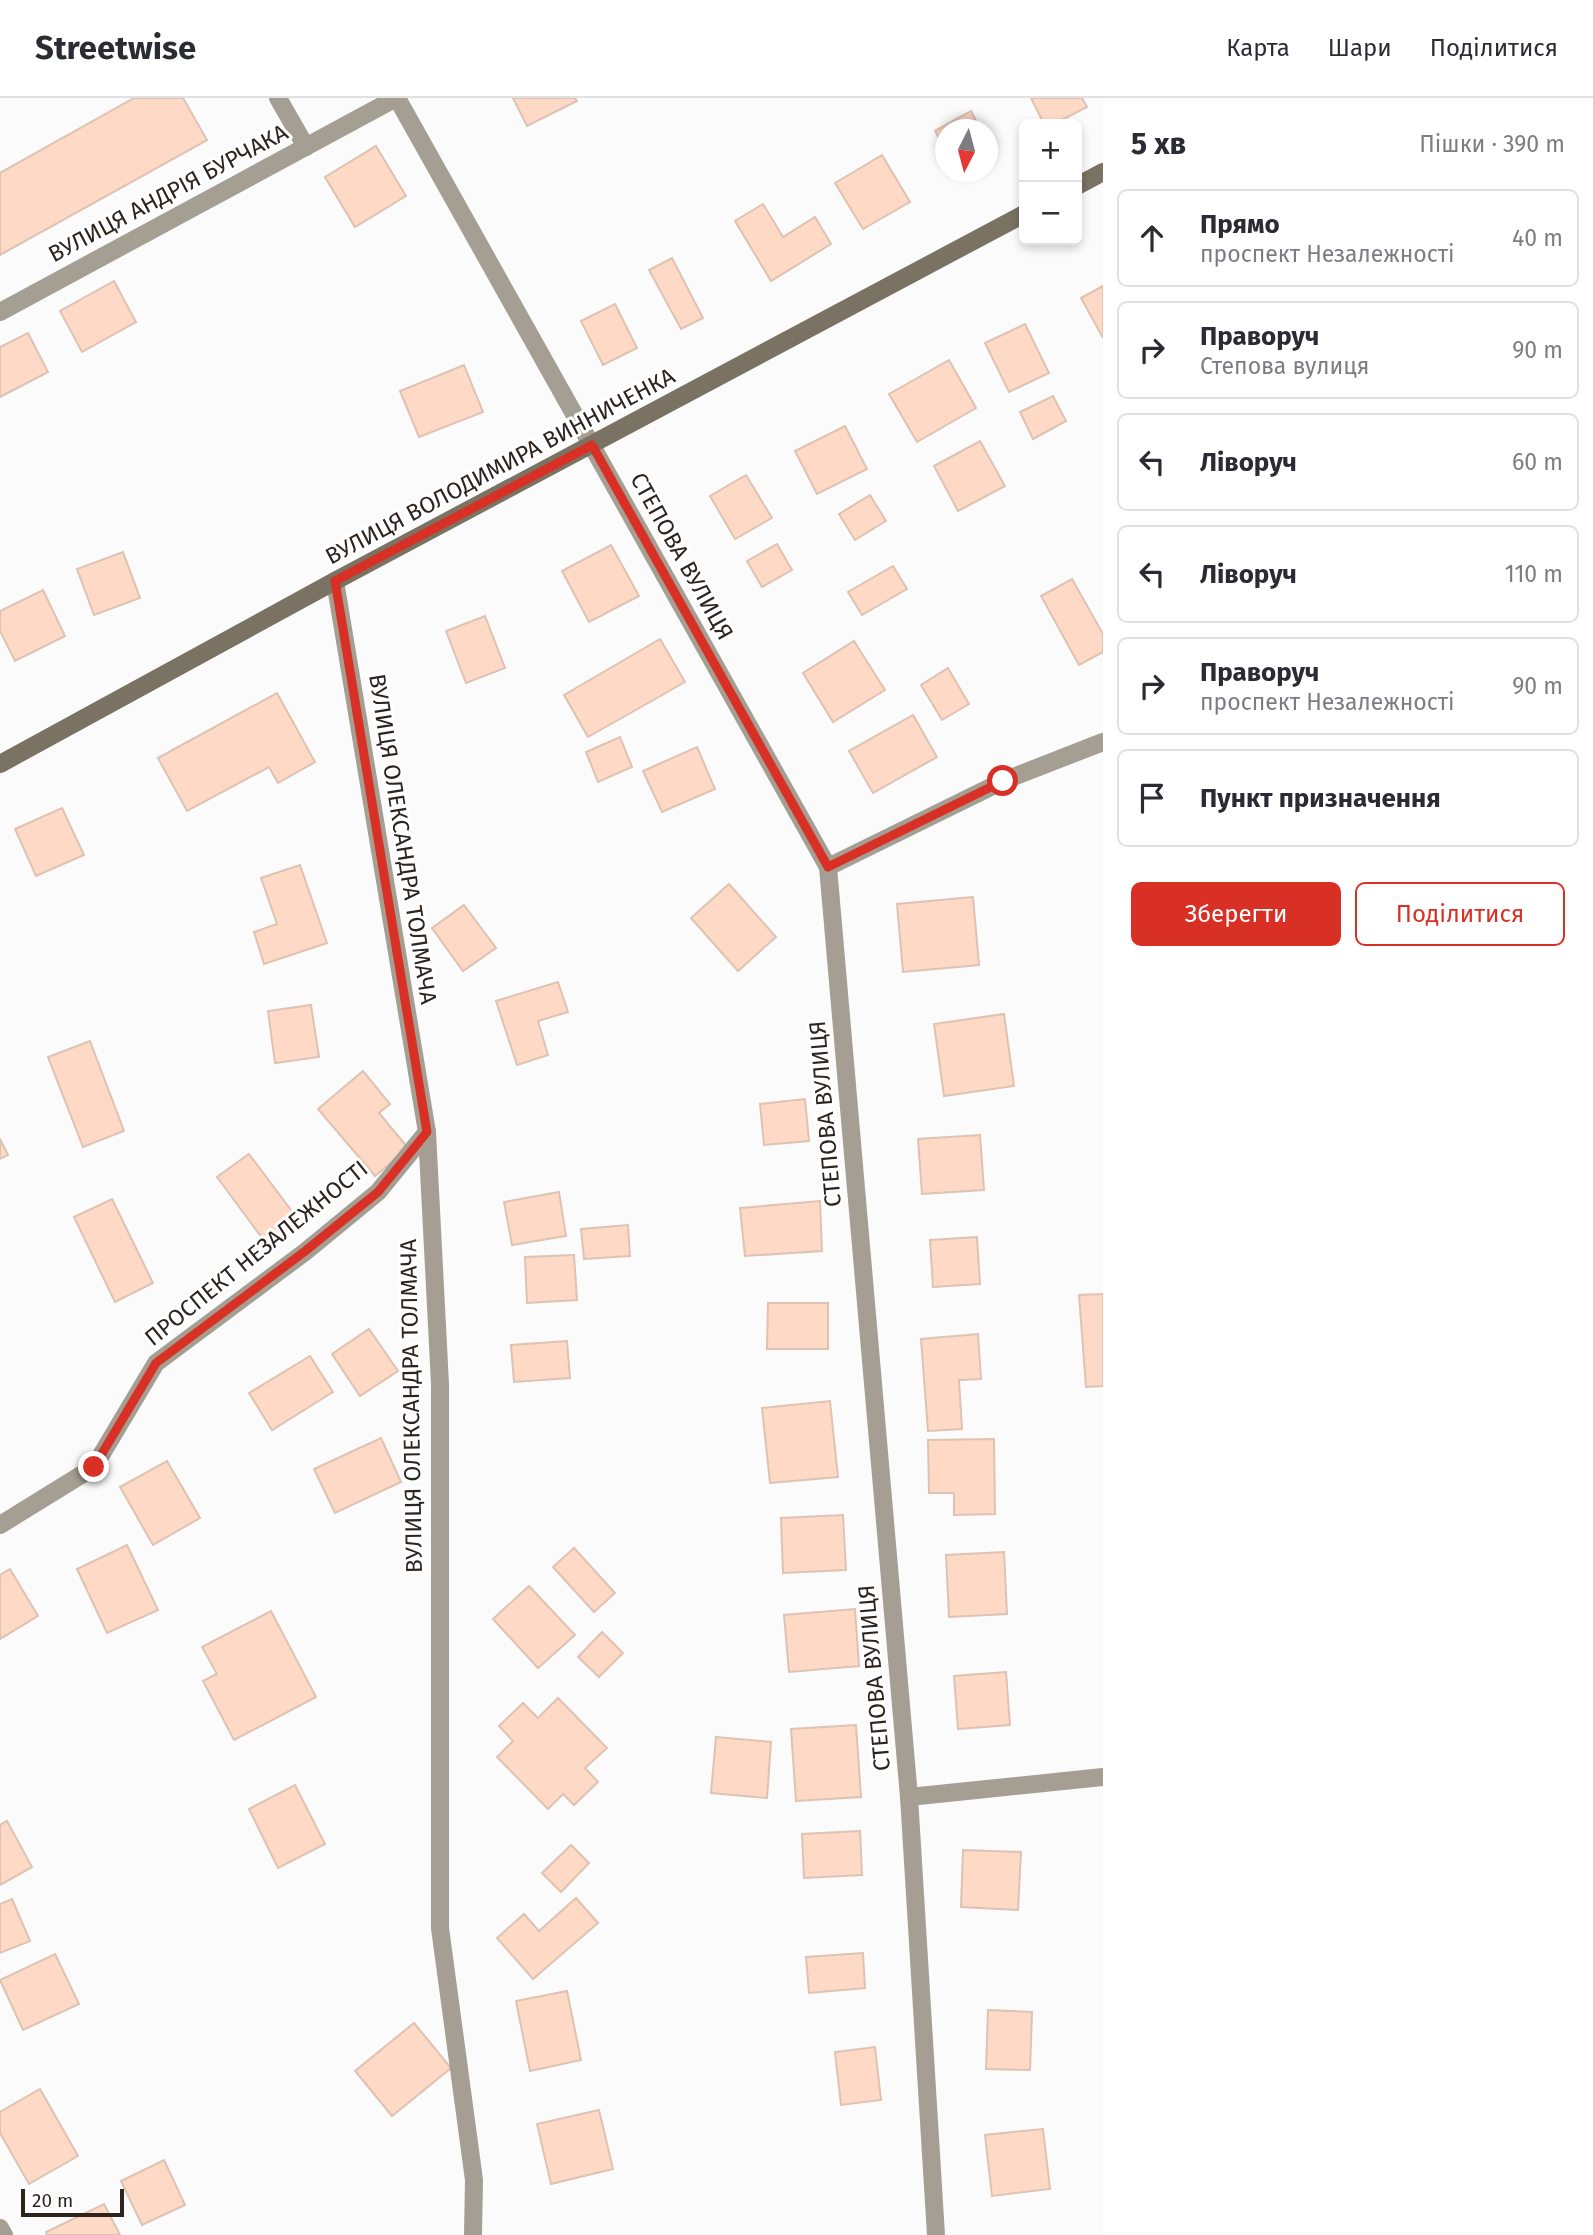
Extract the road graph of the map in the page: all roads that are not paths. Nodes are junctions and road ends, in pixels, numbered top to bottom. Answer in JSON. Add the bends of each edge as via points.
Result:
{"nodes":[{"id":1,"x":278,"y":98,"type":"edge"},
{"id":2,"x":396,"y":98,"type":"edge"},
{"id":3,"x":306,"y":147,"type":"junction"},
{"id":4,"x":1103,"y":172,"type":"edge"},
{"id":5,"x":1082,"y":183,"type":"edge"},
{"id":6,"x":1019,"y":217,"type":"edge"},
{"id":7,"x":0,"y":312,"type":"edge"},
{"id":8,"x":592,"y":445,"type":"junction"},
{"id":9,"x":335,"y":581,"type":"junction"},
{"id":10,"x":1103,"y":742,"type":"edge"},
{"id":11,"x":0,"y":764,"type":"edge"},
{"id":12,"x":828,"y":867,"type":"junction"},
{"id":13,"x":427,"y":1132,"type":"junction"},
{"id":14,"x":0,"y":1525,"type":"edge"},
{"id":15,"x":1103,"y":1777,"type":"edge"},
{"id":16,"x":908,"y":1797,"type":"junction"},
{"id":17,"x":0,"y":2228,"type":"edge"},
{"id":18,"x":4,"y":2235,"type":"edge"},
{"id":19,"x":473,"y":2235,"type":"edge"},
{"id":20,"x":936,"y":2235,"type":"edge"}],
"edges":[{"from":1,"to":3,"type":"street"},
{"from":2,"to":3,"type":"street","name":"ВУЛИЦЯ АНДРІЯ БУРЧАКА"},
{"from":2,"to":8,"type":"street","name":"СТЕПОВА ВУЛИЦЯ"},
{"from":3,"to":7,"type":"street","name":"ВУЛИЦЯ АНДРІЯ БУРЧАКА"},
{"from":4,"to":5,"type":"main road"},
{"from":6,"to":8,"type":"main road","name":"ВУЛИЦЯ ВОЛОДИМИРА ВИННИЧЕНКА"},
{"from":8,"to":9,"type":"main road","name":"ВУЛИЦЯ ВОЛОДИМИРА ВИННИЧЕНКА"},
{"from":8,"to":12,"type":"street","name":"СТЕПОВА ВУЛИЦЯ"},
{"from":9,"to":11,"type":"main road","name":"ВУЛИЦЯ ВОЛОДИМИРА ВИННИЧЕНКА"},
{"from":9,"to":13,"type":"street","name":"ВУЛИЦЯ ОЛЕКСАНДРА ТОЛМАЧА"},
{"from":10,"to":12,"type":"street","via":[[1003,781]]},
{"from":12,"to":16,"type":"street","name":"СТЕПОВА ВУЛИЦЯ"},
{"from":13,"to":14,"type":"street","name":"ПРОСПЕКТ НЕЗАЛЕЖНОСТІ","via":[[378,1192],[156,1363],[94,1467]]},
{"from":13,"to":19,"type":"street","name":"ВУЛИЦЯ ОЛЕКСАНДРА ТОЛМАЧА","via":[[440,1384],[439,1928],[474,2180]]},
{"from":15,"to":16,"type":"street"},
{"from":16,"to":20,"type":"street","name":"СТЕПОВА ВУЛИЦЯ"},
{"from":17,"to":18,"type":"street"}]}
